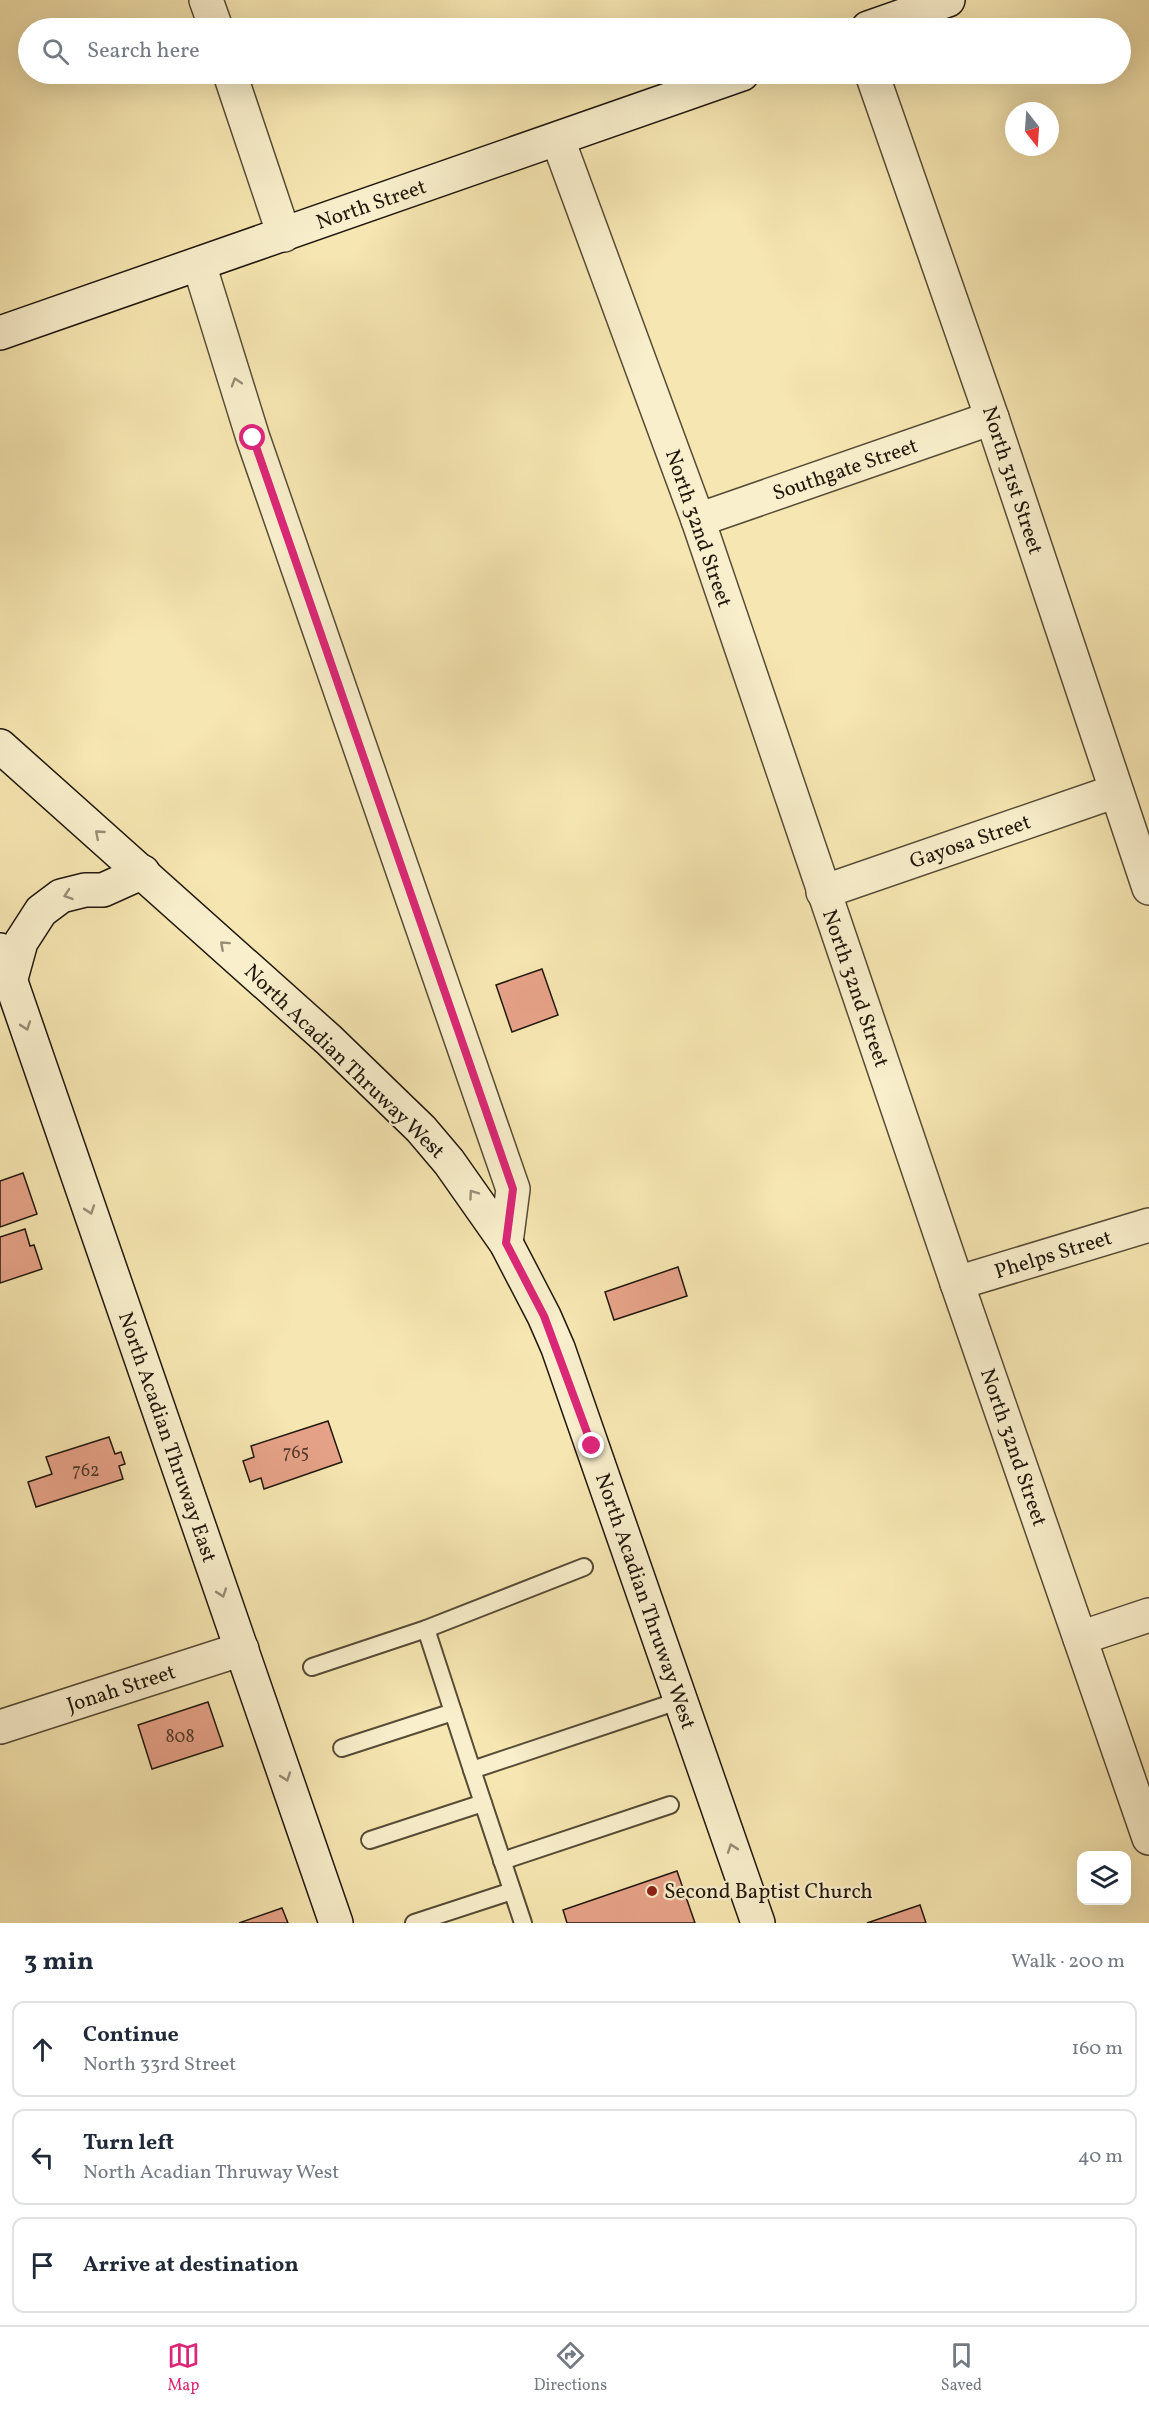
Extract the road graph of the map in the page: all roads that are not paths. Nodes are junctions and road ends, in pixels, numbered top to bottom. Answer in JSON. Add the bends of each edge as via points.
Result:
{"nodes":[{"id":1,"x":206,"y":0,"type":"edge"},
{"id":2,"x":939,"y":1,"type":"edge"},
{"id":3,"x":212,"y":18,"type":"edge"},
{"id":4,"x":894,"y":18,"type":"edge"},
{"id":5,"x":234,"y":84,"type":"edge"},
{"id":6,"x":714,"y":84,"type":"edge"},
{"id":7,"x":875,"y":84,"type":"edge"},
{"id":8,"x":558,"y":140,"type":"junction"},
{"id":9,"x":284,"y":235,"type":"junction"},
{"id":10,"x":199,"y":264,"type":"junction"},
{"id":11,"x":0,"y":333,"type":"edge"},
{"id":12,"x":992,"y":418,"type":"junction"},
{"id":13,"x":698,"y":520,"type":"junction"},
{"id":14,"x":0,"y":746,"type":"edge"},
{"id":15,"x":1116,"y":791,"type":"junction"},
{"id":16,"x":143,"y":872,"type":"junction"},
{"id":17,"x":1149,"y":888,"type":"edge"},
{"id":18,"x":824,"y":892,"type":"junction"},
{"id":19,"x":0,"y":950,"type":"edge"},
{"id":20,"x":10,"y":982,"type":"junction"},
{"id":21,"x":1149,"y":1225,"type":"edge"},
{"id":22,"x":506,"y":1243,"type":"junction"},
{"id":23,"x":957,"y":1283,"type":"junction"},
{"id":24,"x":584,"y":1567,"type":"dead end"},
{"id":25,"x":1149,"y":1615,"type":"edge"},
{"id":26,"x":426,"y":1629,"type":"junction"},
{"id":27,"x":1080,"y":1638,"type":"junction"},
{"id":28,"x":242,"y":1649,"type":"junction"},
{"id":29,"x":312,"y":1667,"type":"dead end"},
{"id":30,"x":681,"y":1700,"type":"junction"},
{"id":31,"x":453,"y":1712,"type":"junction"},
{"id":32,"x":0,"y":1727,"type":"edge"},
{"id":33,"x":342,"y":1748,"type":"dead end"},
{"id":34,"x":472,"y":1770,"type":"junction"},
{"id":35,"x":483,"y":1803,"type":"junction"},
{"id":36,"x":670,"y":1806,"type":"dead end"},
{"id":37,"x":1149,"y":1838,"type":"edge"},
{"id":38,"x":370,"y":1839,"type":"dead end"},
{"id":39,"x":502,"y":1862,"type":"junction"},
{"id":40,"x":512,"y":1891,"type":"junction"},
{"id":41,"x":336,"y":1923,"type":"edge"},
{"id":42,"x":414,"y":1923,"type":"edge"},
{"id":43,"x":523,"y":1923,"type":"edge"},
{"id":44,"x":758,"y":1923,"type":"edge"}],
"edges":[{"from":1,"to":3,"type":"street"},
{"from":2,"to":4,"type":"street"},
{"from":5,"to":9,"type":"street"},
{"from":6,"to":8,"type":"street","name":"North Street"},
{"from":7,"to":12,"type":"street","name":"North 31st Street"},
{"from":8,"to":9,"type":"street","name":"North Street"},
{"from":8,"to":13,"type":"street","name":"North 32nd Street"},
{"from":9,"to":10,"type":"street","name":"North Street"},
{"from":10,"to":11,"type":"street","name":"North Street"},
{"from":22,"to":10,"type":"street","one_way":true,"via":[[513,1189],[253,438]]},
{"from":12,"to":13,"type":"street","name":"Southgate Street"},
{"from":12,"to":15,"type":"street","name":"North 31st Street"},
{"from":13,"to":18,"type":"street","name":"North 32nd Street"},
{"from":16,"to":14,"type":"street","name":"North Acadian Thruway West","one_way":true},
{"from":15,"to":17,"type":"street","name":"North 31st Street"},
{"from":15,"to":18,"type":"street","name":"Gayosa Street"},
{"from":16,"to":20,"type":"street","one_way":true,"via":[[103,890],[61,896],[41,911],[21,942]]},
{"from":22,"to":16,"type":"street","name":"North Acadian Thruway West","one_way":true,"via":[[449,1161],[421,1129]]},
{"from":18,"to":23,"type":"street","name":"North 32nd Street"},
{"from":19,"to":20,"type":"street","name":"North Acadian Thruway East"},
{"from":20,"to":28,"type":"street","name":"North Acadian Thruway East","one_way":true},
{"from":21,"to":23,"type":"street","name":"Phelps Street"},
{"from":22,"to":30,"type":"street","name":"North Acadian Thruway West","via":[[558,1348]]},
{"from":23,"to":27,"type":"street","name":"North 32nd Street"},
{"from":24,"to":26,"type":"lane"},
{"from":25,"to":27,"type":"street"},
{"from":26,"to":29,"type":"lane"},
{"from":26,"to":31,"type":"lane"},
{"from":27,"to":37,"type":"street","name":"North 32nd Street"},
{"from":28,"to":32,"type":"street","name":"Jonah Street"},
{"from":28,"to":41,"type":"street","name":"North Acadian Thruway East","one_way":true},
{"from":30,"to":34,"type":"lane"},
{"from":44,"to":30,"type":"street","name":"North Acadian Thruway West","one_way":true},
{"from":31,"to":33,"type":"lane"},
{"from":31,"to":34,"type":"lane"},
{"from":34,"to":35,"type":"lane"},
{"from":35,"to":38,"type":"lane"},
{"from":35,"to":39,"type":"lane"},
{"from":36,"to":39,"type":"lane"},
{"from":39,"to":40,"type":"lane"},
{"from":40,"to":42,"type":"lane"},
{"from":40,"to":43,"type":"lane"}]}
